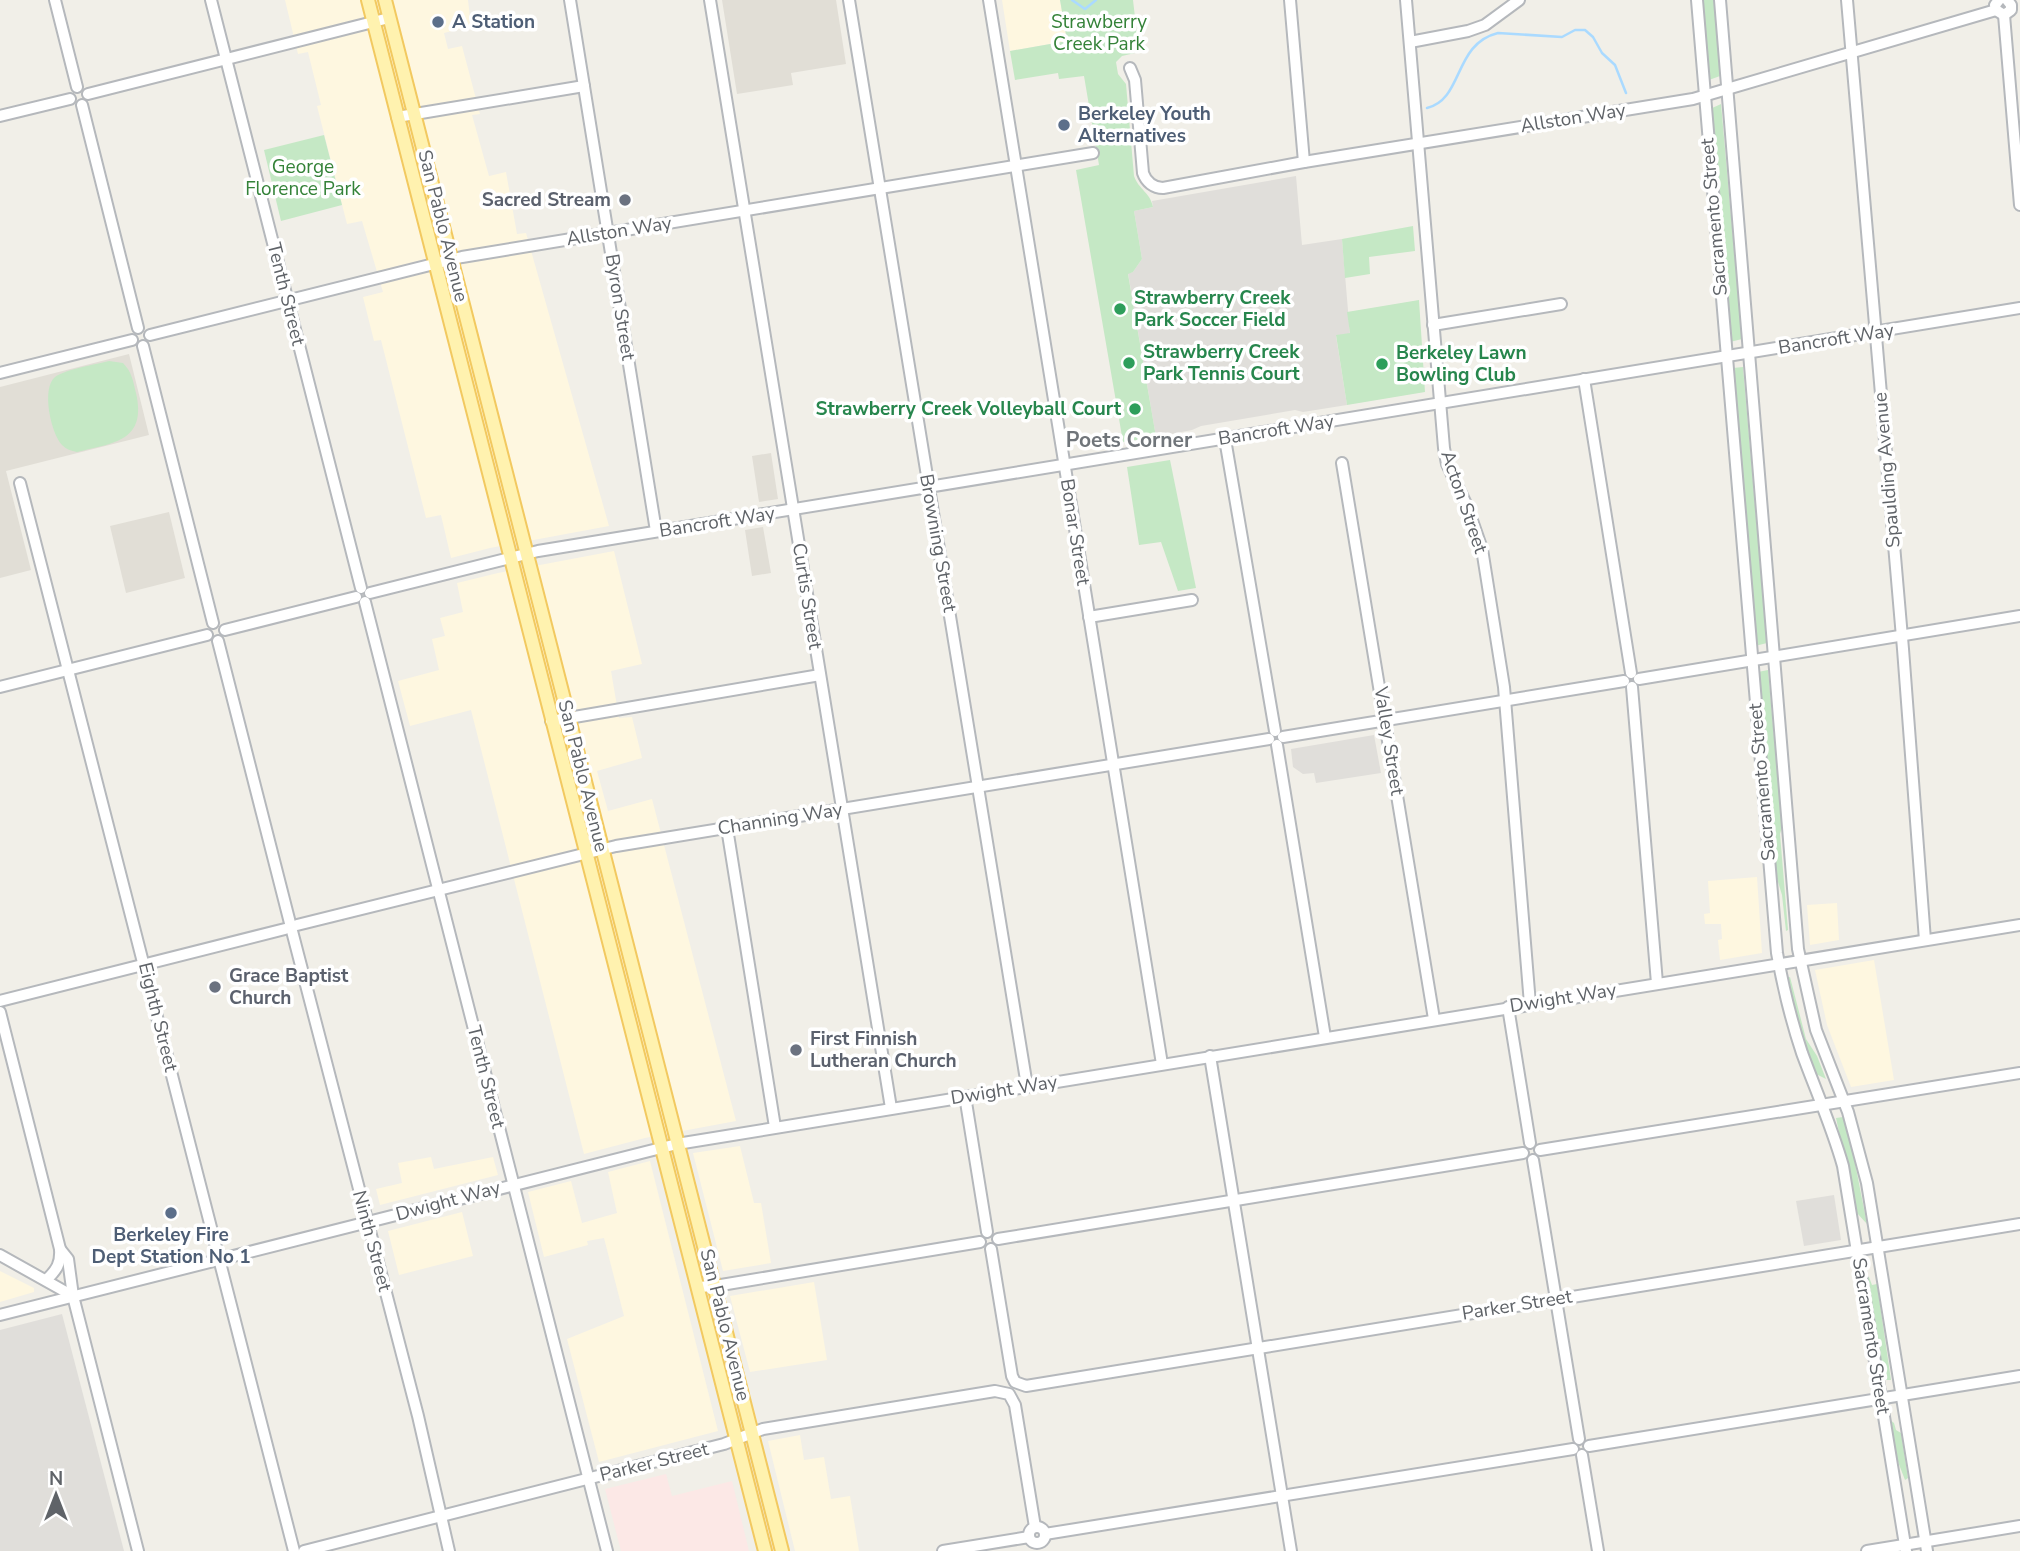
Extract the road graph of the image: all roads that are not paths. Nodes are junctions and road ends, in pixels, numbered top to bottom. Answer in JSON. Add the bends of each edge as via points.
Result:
{"nodes":[{"id":1,"x":55,"y":0,"type":"edge"},
{"id":2,"x":211,"y":0,"type":"edge"},
{"id":3,"x":368,"y":0,"type":"edge"},
{"id":4,"x":385,"y":0,"type":"edge"},
{"id":5,"x":570,"y":0,"type":"edge"},
{"id":6,"x":710,"y":0,"type":"edge"},
{"id":7,"x":849,"y":0,"type":"edge"},
{"id":8,"x":989,"y":0,"type":"edge"},
{"id":9,"x":1290,"y":0,"type":"edge"},
{"id":10,"x":1406,"y":0,"type":"edge"},
{"id":11,"x":1697,"y":0,"type":"edge"},
{"id":12,"x":1720,"y":0,"type":"edge"},
{"id":13,"x":1847,"y":0,"type":"edge"},
{"id":14,"x":1516,"y":1,"type":"edge"},
{"id":15,"x":2013,"y":2,"type":"edge"},
{"id":16,"x":2000,"y":8,"type":"edge"},
{"id":17,"x":389,"y":18,"type":"junction"},
{"id":18,"x":373,"y":23,"type":"junction"},
{"id":19,"x":1410,"y":42,"type":"junction"},
{"id":20,"x":1851,"y":52,"type":"junction"},
{"id":21,"x":226,"y":59,"type":"junction"},
{"id":22,"x":1130,"y":68,"type":"dead end"},
{"id":23,"x":584,"y":86,"type":"junction"},
{"id":24,"x":77,"y":87,"type":"junction"},
{"id":25,"x":1727,"y":89,"type":"junction"},
{"id":26,"x":88,"y":94,"type":"junction"},
{"id":27,"x":1704,"y":96,"type":"junction"},
{"id":28,"x":70,"y":99,"type":"junction"},
{"id":29,"x":82,"y":105,"type":"junction"},
{"id":30,"x":414,"y":114,"type":"junction"},
{"id":31,"x":0,"y":116,"type":"edge"},
{"id":32,"x":397,"y":117,"type":"junction"},
{"id":33,"x":1417,"y":144,"type":"junction"},
{"id":34,"x":1093,"y":153,"type":"dead end"},
{"id":35,"x":1304,"y":162,"type":"junction"},
{"id":36,"x":1016,"y":166,"type":"junction"},
{"id":37,"x":880,"y":189,"type":"junction"},
{"id":38,"x":2020,"y":205,"type":"edge"},
{"id":39,"x":744,"y":210,"type":"junction"},
{"id":40,"x":608,"y":233,"type":"junction"},
{"id":41,"x":451,"y":260,"type":"junction"},
{"id":42,"x":436,"y":264,"type":"junction"},
{"id":43,"x":288,"y":300,"type":"junction"},
{"id":44,"x":1561,"y":304,"type":"dead end"},
{"id":45,"x":2020,"y":308,"type":"edge"},
{"id":46,"x":1433,"y":325,"type":"junction"},
{"id":47,"x":138,"y":328,"type":"junction"},
{"id":48,"x":1875,"y":332,"type":"junction"},
{"id":49,"x":150,"y":335,"type":"junction"},
{"id":50,"x":132,"y":340,"type":"junction"},
{"id":51,"x":143,"y":346,"type":"junction"},
{"id":52,"x":1749,"y":353,"type":"junction"},
{"id":53,"x":1726,"y":357,"type":"junction"},
{"id":54,"x":0,"y":373,"type":"edge"},
{"id":55,"x":1584,"y":379,"type":"junction"},
{"id":56,"x":1439,"y":404,"type":"junction"},
{"id":57,"x":1225,"y":439,"type":"junction"},
{"id":58,"x":1342,"y":463,"type":"dead end"},
{"id":59,"x":1065,"y":466,"type":"junction"},
{"id":60,"x":20,"y":483,"type":"dead end"},
{"id":61,"x":929,"y":487,"type":"junction"},
{"id":62,"x":793,"y":509,"type":"junction"},
{"id":63,"x":656,"y":531,"type":"junction"},
{"id":64,"x":526,"y":554,"type":"junction"},
{"id":65,"x":510,"y":558,"type":"junction"},
{"id":66,"x":363,"y":595,"type":"junction"},
{"id":67,"x":1192,"y":600,"type":"dead end"},
{"id":68,"x":2020,"y":616,"type":"edge"},
{"id":69,"x":1089,"y":617,"type":"junction"},
{"id":70,"x":213,"y":623,"type":"junction"},
{"id":71,"x":225,"y":630,"type":"junction"},
{"id":72,"x":207,"y":635,"type":"junction"},
{"id":73,"x":1901,"y":636,"type":"junction"},
{"id":74,"x":218,"y":641,"type":"junction"},
{"id":75,"x":1774,"y":657,"type":"junction"},
{"id":76,"x":1751,"y":661,"type":"junction"},
{"id":77,"x":69,"y":670,"type":"junction"},
{"id":78,"x":820,"y":675,"type":"junction"},
{"id":79,"x":1631,"y":680,"type":"junction"},
{"id":80,"x":0,"y":687,"type":"edge"},
{"id":81,"x":1505,"y":701,"type":"junction"},
{"id":82,"x":568,"y":718,"type":"junction"},
{"id":83,"x":551,"y":720,"type":"junction"},
{"id":84,"x":1386,"y":721,"type":"junction"},
{"id":85,"x":1276,"y":738,"type":"junction"},
{"id":86,"x":1114,"y":765,"type":"junction"},
{"id":87,"x":979,"y":788,"type":"junction"},
{"id":88,"x":842,"y":809,"type":"junction"},
{"id":89,"x":727,"y":828,"type":"junction"},
{"id":90,"x":601,"y":849,"type":"junction"},
{"id":91,"x":585,"y":853,"type":"junction"},
{"id":92,"x":438,"y":890,"type":"junction"},
{"id":93,"x":2020,"y":925,"type":"edge"},
{"id":94,"x":291,"y":927,"type":"junction"},
{"id":95,"x":1925,"y":940,"type":"junction"},
{"id":96,"x":1800,"y":960,"type":"junction"},
{"id":97,"x":1779,"y":963,"type":"junction"},
{"id":98,"x":144,"y":964,"type":"junction"},
{"id":99,"x":1657,"y":983,"type":"junction"},
{"id":100,"x":0,"y":1001,"type":"edge"},
{"id":101,"x":1530,"y":1004,"type":"junction"},
{"id":102,"x":1508,"y":1007,"type":"junction"},
{"id":103,"x":0,"y":1012,"type":"edge"},
{"id":104,"x":1434,"y":1019,"type":"junction"},
{"id":105,"x":1325,"y":1037,"type":"junction"},
{"id":106,"x":1210,"y":1056,"type":"junction"},
{"id":107,"x":1162,"y":1064,"type":"junction"},
{"id":108,"x":2020,"y":1073,"type":"edge"},
{"id":109,"x":1027,"y":1086,"type":"junction"},
{"id":110,"x":965,"y":1096,"type":"junction"},
{"id":111,"x":1844,"y":1101,"type":"junction"},
{"id":112,"x":1822,"y":1104,"type":"junction"},
{"id":113,"x":891,"y":1108,"type":"junction"},
{"id":114,"x":775,"y":1127,"type":"junction"},
{"id":115,"x":1530,"y":1143,"type":"junction"},
{"id":116,"x":677,"y":1144,"type":"junction"},
{"id":117,"x":660,"y":1147,"type":"junction"},
{"id":118,"x":1540,"y":1150,"type":"junction"},
{"id":119,"x":1528,"y":1156,"type":"junction"},
{"id":120,"x":513,"y":1184,"type":"junction"},
{"id":121,"x":1234,"y":1201,"type":"junction"},
{"id":122,"x":367,"y":1222,"type":"junction"},
{"id":123,"x":2020,"y":1224,"type":"edge"},
{"id":124,"x":987,"y":1232,"type":"junction"},
{"id":125,"x":998,"y":1239,"type":"junction"},
{"id":126,"x":980,"y":1242,"type":"junction"},
{"id":127,"x":1877,"y":1247,"type":"junction"},
{"id":128,"x":60,"y":1249,"type":"junction"},
{"id":129,"x":991,"y":1249,"type":"junction"},
{"id":130,"x":1857,"y":1250,"type":"junction"},
{"id":131,"x":0,"y":1255,"type":"edge"},
{"id":132,"x":220,"y":1259,"type":"junction"},
{"id":133,"x":46,"y":1280,"type":"junction"},
{"id":134,"x":715,"y":1286,"type":"junction"},
{"id":135,"x":697,"y":1287,"type":"junction"},
{"id":136,"x":73,"y":1296,"type":"junction"},
{"id":137,"x":1556,"y":1299,"type":"junction"},
{"id":138,"x":0,"y":1315,"type":"edge"},
{"id":139,"x":1258,"y":1348,"type":"junction"},
{"id":140,"x":2020,"y":1376,"type":"edge"},
{"id":141,"x":1901,"y":1394,"type":"junction"},
{"id":142,"x":1881,"y":1397,"type":"junction"},
{"id":143,"x":752,"y":1433,"type":"junction"},
{"id":144,"x":736,"y":1440,"type":"junction"},
{"id":145,"x":1581,"y":1447,"type":"junction"},
{"id":146,"x":587,"y":1479,"type":"junction"},
{"id":147,"x":1281,"y":1495,"type":"junction"},
{"id":148,"x":441,"y":1516,"type":"junction"},
{"id":149,"x":2020,"y":1526,"type":"edge"},
{"id":150,"x":1037,"y":1538,"type":"edge"},
{"id":151,"x":1926,"y":1546,"type":"edge"},
{"id":152,"x":1906,"y":1548,"type":"edge"},
{"id":153,"x":138,"y":1551,"type":"edge"},
{"id":154,"x":294,"y":1551,"type":"edge"},
{"id":155,"x":304,"y":1551,"type":"edge"},
{"id":156,"x":449,"y":1551,"type":"edge"},
{"id":157,"x":607,"y":1551,"type":"edge"},
{"id":158,"x":765,"y":1551,"type":"edge"},
{"id":159,"x":782,"y":1551,"type":"edge"},
{"id":160,"x":943,"y":1551,"type":"edge"},
{"id":161,"x":1291,"y":1551,"type":"edge"},
{"id":162,"x":1598,"y":1551,"type":"edge"},
{"id":163,"x":1867,"y":1551,"type":"edge"}],
"edges":[{"from":1,"to":24,"type":"street"},
{"from":2,"to":21,"type":"street","name":"Tenth Street"},
{"from":3,"to":18,"type":"main road","name":"San Pablo Avenue"},
{"from":4,"to":17,"type":"main road","name":"San Pablo Avenue"},
{"from":5,"to":23,"type":"street","name":"Byron Street"},
{"from":6,"to":39,"type":"street","name":"Curtis Street"},
{"from":7,"to":37,"type":"street","name":"Browning Street"},
{"from":8,"to":36,"type":"street","name":"Bonar Street"},
{"from":9,"to":35,"type":"street"},
{"from":10,"to":19,"type":"street","name":"Acton Street"},
{"from":11,"to":27,"type":"street","name":"Sacramento Street"},
{"from":12,"to":25,"type":"street","name":"Sacramento Street"},
{"from":13,"to":20,"type":"street","name":"Spaulding Avenue"},
{"from":14,"to":19,"type":"street","via":[[1468,32]]},
{"from":15,"to":16,"type":"street","via":[[2010,12]]},
{"from":16,"to":20,"type":"street","name":"Allston Way"},
{"from":16,"to":38,"type":"street"},
{"from":17,"to":18,"type":"street"},
{"from":17,"to":30,"type":"main road","name":"San Pablo Avenue"},
{"from":18,"to":21,"type":"street"},
{"from":18,"to":32,"type":"main road","name":"San Pablo Avenue"},
{"from":19,"to":33,"type":"street","name":"Acton Street"},
{"from":20,"to":25,"type":"street","name":"Allston Way"},
{"from":20,"to":48,"type":"street","name":"Spaulding Avenue"},
{"from":21,"to":26,"type":"street"},
{"from":21,"to":43,"type":"street","name":"Tenth Street"},
{"from":22,"to":35,"type":"street","name":"Allston Way","via":[[1135,80],[1141,162],[1145,179],[1157,188]]},
{"from":23,"to":30,"type":"street"},
{"from":23,"to":40,"type":"street","name":"Byron Street"},
{"from":24,"to":26,"type":"street"},
{"from":24,"to":28,"type":"street"},
{"from":25,"to":27,"type":"street","name":"Allston Way"},
{"from":25,"to":52,"type":"street","name":"Sacramento Street"},
{"from":26,"to":29,"type":"street"},
{"from":27,"to":33,"type":"street","name":"Allston Way"},
{"from":27,"to":53,"type":"street","name":"Sacramento Street"},
{"from":28,"to":29,"type":"street"},
{"from":28,"to":31,"type":"street"},
{"from":29,"to":47,"type":"street"},
{"from":30,"to":32,"type":"street"},
{"from":30,"to":41,"type":"main road","name":"San Pablo Avenue"},
{"from":32,"to":42,"type":"main road","name":"San Pablo Avenue"},
{"from":33,"to":35,"type":"street","name":"Allston Way"},
{"from":33,"to":46,"type":"street","name":"Acton Street"},
{"from":34,"to":36,"type":"street","name":"Allston Way"},
{"from":36,"to":37,"type":"street","name":"Allston Way"},
{"from":36,"to":59,"type":"street","name":"Bonar Street"},
{"from":37,"to":39,"type":"street","name":"Allston Way"},
{"from":37,"to":61,"type":"street","name":"Browning Street"},
{"from":39,"to":40,"type":"street","name":"Allston Way"},
{"from":39,"to":62,"type":"street","name":"Curtis Street"},
{"from":40,"to":41,"type":"street","name":"Allston Way"},
{"from":40,"to":63,"type":"street","name":"Byron Street"},
{"from":41,"to":42,"type":"street","name":"Allston Way"},
{"from":41,"to":64,"type":"main road","name":"San Pablo Avenue"},
{"from":42,"to":43,"type":"street","name":"Allston Way"},
{"from":42,"to":65,"type":"main road","name":"San Pablo Avenue"},
{"from":43,"to":49,"type":"street","name":"Allston Way"},
{"from":43,"to":66,"type":"street","name":"Tenth Street"},
{"from":44,"to":46,"type":"street"},
{"from":45,"to":48,"type":"street","name":"Bancroft Way"},
{"from":46,"to":56,"type":"street","name":"Acton Street"},
{"from":47,"to":49,"type":"street"},
{"from":47,"to":50,"type":"street"},
{"from":48,"to":52,"type":"street","name":"Bancroft Way"},
{"from":48,"to":73,"type":"street","name":"Spaulding Avenue"},
{"from":49,"to":51,"type":"street"},
{"from":50,"to":51,"type":"street"},
{"from":50,"to":54,"type":"street"},
{"from":51,"to":70,"type":"street"},
{"from":52,"to":53,"type":"street","name":"Bancroft Way"},
{"from":52,"to":75,"type":"street","name":"Sacramento Street"},
{"from":53,"to":55,"type":"street","name":"Bancroft Way"},
{"from":53,"to":76,"type":"street","name":"Sacramento Street"},
{"from":55,"to":56,"type":"street","name":"Bancroft Way"},
{"from":55,"to":79,"type":"street"},
{"from":56,"to":57,"type":"street","name":"Bancroft Way"},
{"from":56,"to":81,"type":"street","name":"Acton Street","via":[[1445,455],[1482,549]]},
{"from":57,"to":59,"type":"street","name":"Bancroft Way"},
{"from":57,"to":85,"type":"street"},
{"from":58,"to":84,"type":"street","name":"Valley Street"},
{"from":59,"to":61,"type":"street","name":"Bancroft Way"},
{"from":59,"to":69,"type":"street","name":"Bonar Street"},
{"from":60,"to":77,"type":"street","name":"Eighth Street"},
{"from":61,"to":62,"type":"street","name":"Bancroft Way"},
{"from":61,"to":87,"type":"street","name":"Browning Street"},
{"from":62,"to":63,"type":"street","name":"Bancroft Way"},
{"from":62,"to":78,"type":"street","name":"Curtis Street"},
{"from":63,"to":64,"type":"street","name":"Bancroft Way"},
{"from":64,"to":65,"type":"street","name":"Bancroft Way"},
{"from":64,"to":82,"type":"main road","name":"San Pablo Avenue"},
{"from":65,"to":66,"type":"street","name":"Bancroft Way"},
{"from":65,"to":83,"type":"main road","name":"San Pablo Avenue"},
{"from":66,"to":71,"type":"street","name":"Bancroft Way"},
{"from":66,"to":92,"type":"street","name":"Tenth Street"},
{"from":67,"to":69,"type":"street"},
{"from":68,"to":73,"type":"street","name":"Channing Way"},
{"from":69,"to":86,"type":"street","name":"Bonar Street"},
{"from":70,"to":71,"type":"street"},
{"from":70,"to":72,"type":"street"},
{"from":71,"to":74,"type":"street"},
{"from":72,"to":74,"type":"street"},
{"from":72,"to":77,"type":"street"},
{"from":73,"to":75,"type":"street","name":"Channing Way"},
{"from":73,"to":95,"type":"street","name":"Spaulding Avenue"},
{"from":74,"to":94,"type":"street","name":"Ninth Street"},
{"from":75,"to":76,"type":"street","name":"Channing Way"},
{"from":75,"to":96,"type":"street","name":"Sacramento Street"},
{"from":76,"to":79,"type":"street","name":"Channing Way"},
{"from":76,"to":97,"type":"street","name":"Sacramento Street"},
{"from":77,"to":80,"type":"street"},
{"from":77,"to":98,"type":"street","name":"Eighth Street"},
{"from":78,"to":82,"type":"street"},
{"from":78,"to":88,"type":"street","name":"Curtis Street"},
{"from":79,"to":81,"type":"street","name":"Channing Way"},
{"from":79,"to":99,"type":"street"},
{"from":81,"to":84,"type":"street","name":"Channing Way"},
{"from":81,"to":101,"type":"street","name":"Acton Street"},
{"from":82,"to":83,"type":"street"},
{"from":82,"to":90,"type":"main road","name":"San Pablo Avenue"},
{"from":83,"to":91,"type":"main road","name":"San Pablo Avenue"},
{"from":84,"to":85,"type":"street","name":"Channing Way"},
{"from":84,"to":104,"type":"street","name":"Valley Street"},
{"from":85,"to":86,"type":"street","name":"Channing Way"},
{"from":85,"to":105,"type":"street"},
{"from":86,"to":87,"type":"street","name":"Channing Way"},
{"from":86,"to":107,"type":"street","name":"Bonar Street"},
{"from":87,"to":88,"type":"street","name":"Channing Way"},
{"from":87,"to":109,"type":"street","name":"Browning Street"},
{"from":88,"to":89,"type":"street","name":"Channing Way"},
{"from":88,"to":113,"type":"street","name":"Curtis Street"},
{"from":89,"to":90,"type":"street","name":"Channing Way"},
{"from":89,"to":114,"type":"street"},
{"from":90,"to":91,"type":"street","name":"Channing Way"},
{"from":90,"to":116,"type":"main road","name":"San Pablo Avenue"},
{"from":91,"to":92,"type":"street","name":"Channing Way"},
{"from":91,"to":117,"type":"main road","name":"San Pablo Avenue"},
{"from":92,"to":94,"type":"street","name":"Channing Way"},
{"from":92,"to":120,"type":"street","name":"Tenth Street"},
{"from":93,"to":95,"type":"street","name":"Dwight Way"},
{"from":94,"to":98,"type":"street","name":"Channing Way"},
{"from":94,"to":122,"type":"street","name":"Ninth Street"},
{"from":95,"to":96,"type":"street","name":"Dwight Way"},
{"from":96,"to":97,"type":"street","name":"Dwight Way"},
{"from":96,"to":111,"type":"street","name":"Sacramento Street","via":[[1816,1030]]},
{"from":97,"to":99,"type":"street","name":"Dwight Way"},
{"from":97,"to":112,"type":"street","name":"Sacramento Street","via":[[1799,1041]]},
{"from":98,"to":100,"type":"street","name":"Channing Way"},
{"from":98,"to":132,"type":"street","name":"Eighth Street"},
{"from":99,"to":101,"type":"street","name":"Dwight Way"},
{"from":101,"to":102,"type":"street","name":"Dwight Way"},
{"from":102,"to":104,"type":"street","name":"Dwight Way"},
{"from":102,"to":115,"type":"street"},
{"from":103,"to":128,"type":"street"},
{"from":104,"to":105,"type":"street","name":"Dwight Way"},
{"from":105,"to":106,"type":"street","name":"Dwight Way"},
{"from":106,"to":107,"type":"street","name":"Dwight Way"},
{"from":106,"to":121,"type":"street"},
{"from":107,"to":109,"type":"street","name":"Dwight Way"},
{"from":108,"to":111,"type":"street"},
{"from":109,"to":110,"type":"street","name":"Dwight Way"},
{"from":110,"to":113,"type":"street","name":"Dwight Way"},
{"from":110,"to":124,"type":"street"},
{"from":111,"to":112,"type":"street"},
{"from":111,"to":127,"type":"street","name":"Sacramento Street","via":[[1858,1144]]},
{"from":112,"to":118,"type":"street"},
{"from":112,"to":130,"type":"street","name":"Sacramento Street","via":[[1843,1166]]},
{"from":113,"to":114,"type":"street","name":"Dwight Way"},
{"from":114,"to":116,"type":"street","name":"Dwight Way"},
{"from":115,"to":118,"type":"street"},
{"from":115,"to":119,"type":"street","via":[[1525,1145]]},
{"from":116,"to":117,"type":"street","name":"Dwight Way"},
{"from":116,"to":134,"type":"main road","name":"San Pablo Avenue"},
{"from":117,"to":120,"type":"street","name":"Dwight Way"},
{"from":117,"to":135,"type":"main road","name":"San Pablo Avenue"},
{"from":118,"to":119,"type":"street","via":[[1539,1157]]},
{"from":119,"to":121,"type":"street"},
{"from":119,"to":137,"type":"street"},
{"from":120,"to":122,"type":"street","name":"Dwight Way"},
{"from":120,"to":146,"type":"street","name":"Tenth Street"},
{"from":121,"to":125,"type":"street"},
{"from":121,"to":139,"type":"street"},
{"from":122,"to":132,"type":"street","name":"Dwight Way"},
{"from":122,"to":148,"type":"street","name":"Ninth Street"},
{"from":123,"to":127,"type":"street","name":"Parker Street"},
{"from":124,"to":125,"type":"street"},
{"from":124,"to":126,"type":"street"},
{"from":125,"to":129,"type":"street"},
{"from":126,"to":129,"type":"street"},
{"from":126,"to":134,"type":"street"},
{"from":127,"to":130,"type":"street","name":"Parker Street"},
{"from":127,"to":141,"type":"street","name":"Sacramento Street"},
{"from":128,"to":133,"type":"street","via":[[61,1260]]},
{"from":128,"to":136,"type":"street","via":[[68,1259]]},
{"from":129,"to":139,"type":"street","name":"Parker Street","via":[[1015,1382],[1032,1385]]},
{"from":130,"to":137,"type":"street","name":"Parker Street"},
{"from":130,"to":142,"type":"street","name":"Sacramento Street"},
{"from":131,"to":133,"type":"street"},
{"from":132,"to":136,"type":"street","name":"Dwight Way"},
{"from":132,"to":154,"type":"street","name":"Eighth Street"},
{"from":133,"to":136,"type":"street"},
{"from":134,"to":135,"type":"street"},
{"from":134,"to":143,"type":"main road","name":"San Pablo Avenue"},
{"from":135,"to":144,"type":"main road","name":"San Pablo Avenue"},
{"from":136,"to":138,"type":"street","name":"Dwight Way"},
{"from":136,"to":153,"type":"street"},
{"from":137,"to":139,"type":"street","name":"Parker Street"},
{"from":137,"to":145,"type":"street"},
{"from":139,"to":147,"type":"street"},
{"from":140,"to":141,"type":"street"},
{"from":141,"to":142,"type":"street"},
{"from":141,"to":151,"type":"street","name":"Sacramento Street"},
{"from":142,"to":145,"type":"street"},
{"from":142,"to":152,"type":"street","name":"Sacramento Street"},
{"from":143,"to":144,"type":"street","name":"Parker Street"},
{"from":143,"to":150,"type":"street","name":"Parker Street","via":[[1006,1392],[1015,1405]]},
{"from":143,"to":159,"type":"main road","name":"San Pablo Avenue"},
{"from":144,"to":146,"type":"street","name":"Parker Street"},
{"from":144,"to":158,"type":"main road","name":"San Pablo Avenue"},
{"from":145,"to":147,"type":"street"},
{"from":145,"to":162,"type":"street"},
{"from":146,"to":148,"type":"street","name":"Parker Street"},
{"from":146,"to":157,"type":"street","name":"Tenth Street"},
{"from":147,"to":150,"type":"street"},
{"from":147,"to":161,"type":"street"},
{"from":148,"to":155,"type":"street","name":"Parker Street"},
{"from":148,"to":156,"type":"street","name":"Ninth Street"},
{"from":149,"to":151,"type":"street"},
{"from":150,"to":160,"type":"street"},
{"from":151,"to":152,"type":"street"},
{"from":152,"to":163,"type":"street"}]}
